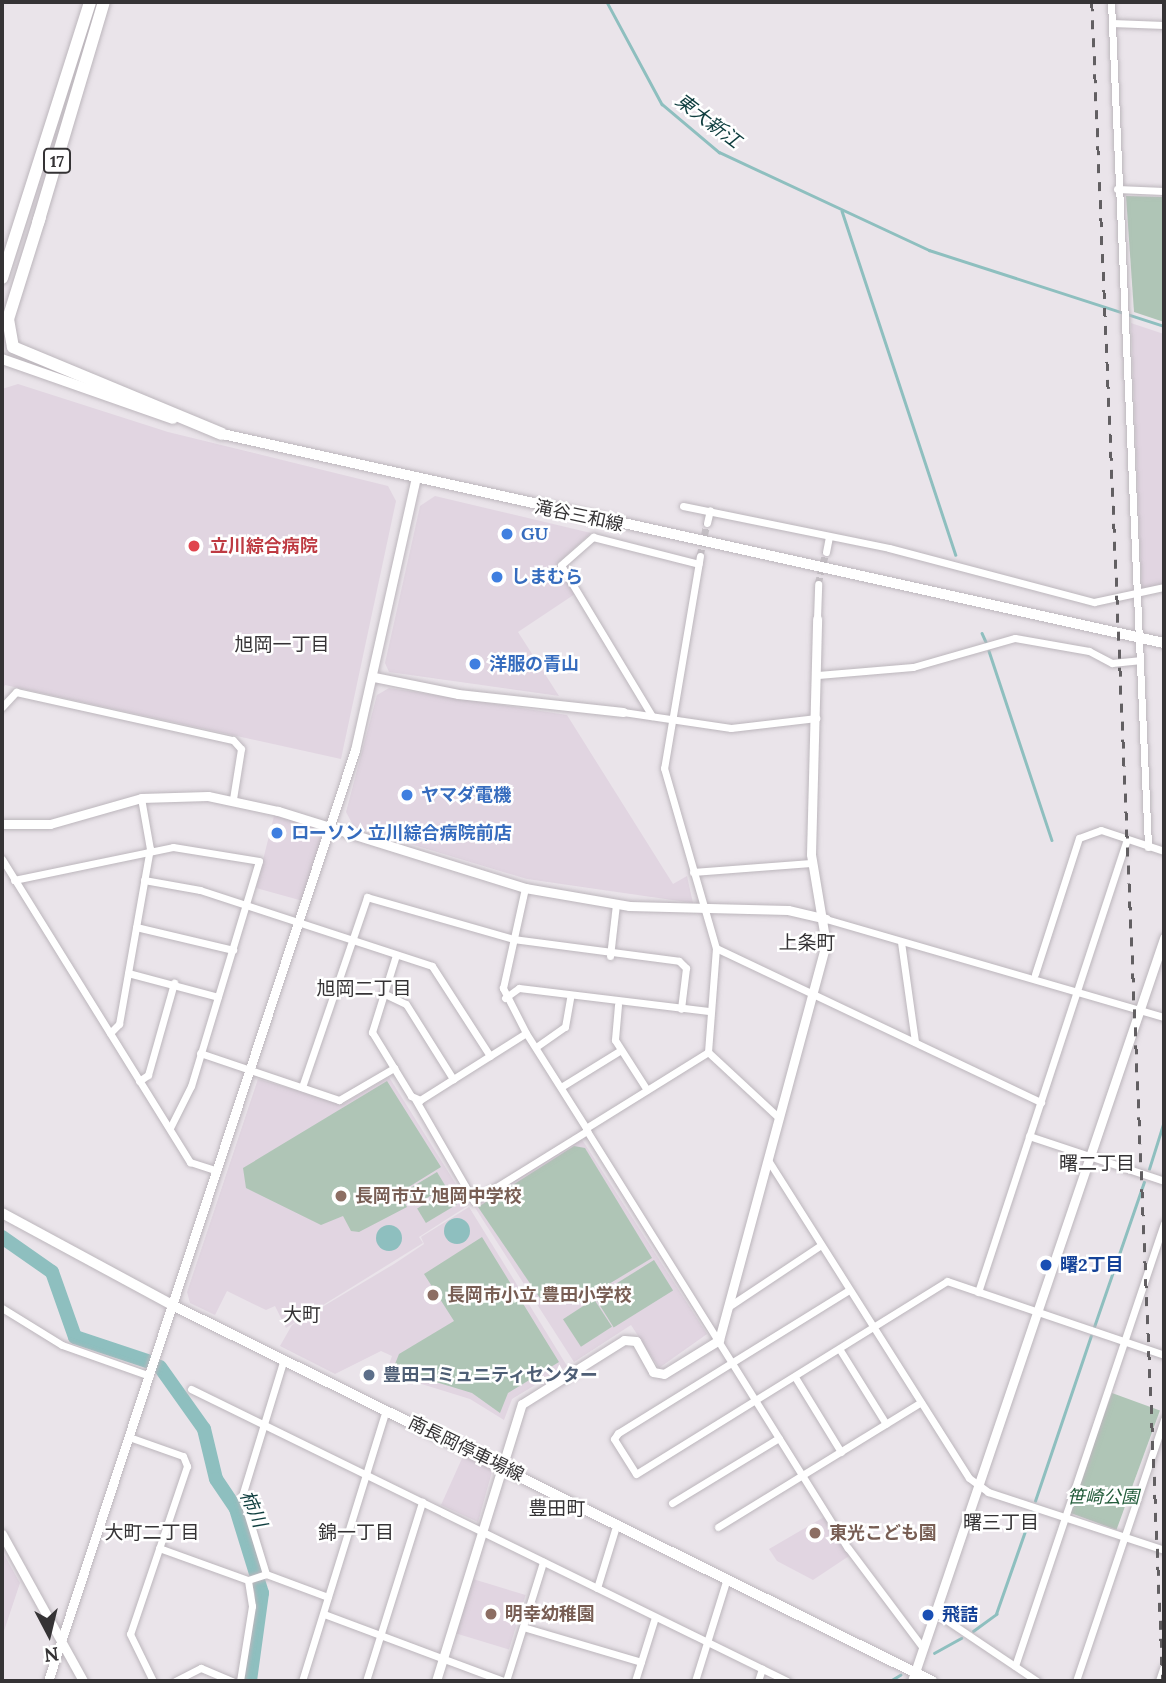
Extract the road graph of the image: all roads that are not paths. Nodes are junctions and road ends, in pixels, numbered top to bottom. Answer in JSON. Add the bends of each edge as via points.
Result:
{"nodes":[{"id":1,"x":90,"y":2,"type":"edge"},
{"id":2,"x":104,"y":2,"type":"edge"},
{"id":3,"x":1111,"y":2,"type":"edge"},
{"id":4,"x":1112,"y":23,"type":"junction"},
{"id":5,"x":1164,"y":25,"type":"edge"},
{"id":6,"x":1117,"y":189,"type":"junction"},
{"id":7,"x":1164,"y":191,"type":"edge"},
{"id":8,"x":40,"y":217,"type":"junction"},
{"id":9,"x":2,"y":278,"type":"edge"},
{"id":10,"x":2,"y":316,"type":"edge"},
{"id":11,"x":2,"y":359,"type":"edge"},
{"id":12,"x":222,"y":434,"type":"junction"},
{"id":13,"x":415,"y":481,"type":"junction"},
{"id":14,"x":683,"y":506,"type":"dead end"},
{"id":15,"x":710,"y":510,"type":"junction"},
{"id":16,"x":707,"y":523,"type":"tunnel mouth"},
{"id":17,"x":829,"y":536,"type":"junction"},
{"id":18,"x":826,"y":552,"type":"tunnel mouth"},
{"id":19,"x":818,"y":584,"type":"tunnel mouth"},
{"id":20,"x":1164,"y":587,"type":"edge"},
{"id":21,"x":1135,"y":597,"type":"junction"},
{"id":22,"x":817,"y":619,"type":"joint"},
{"id":23,"x":1138,"y":638,"type":"junction"},
{"id":24,"x":1164,"y":643,"type":"edge"},
{"id":25,"x":1139,"y":660,"type":"junction"},
{"id":26,"x":818,"y":675,"type":"junction"},
{"id":27,"x":374,"y":677,"type":"junction"},
{"id":28,"x":2,"y":707,"type":"edge"},
{"id":29,"x":623,"y":712,"type":"joint"},
{"id":30,"x":652,"y":716,"type":"junction"},
{"id":31,"x":819,"y":718,"type":"junction"},
{"id":32,"x":675,"y":721,"type":"junction"},
{"id":33,"x":141,"y":798,"type":"junction"},
{"id":34,"x":233,"y":799,"type":"junction"},
{"id":35,"x":2,"y":824,"type":"edge"},
{"id":36,"x":331,"y":829,"type":"junction"},
{"id":37,"x":1127,"y":840,"type":"junction"},
{"id":38,"x":1148,"y":847,"type":"junction"},
{"id":39,"x":150,"y":849,"type":"junction"},
{"id":40,"x":1164,"y":852,"type":"edge"},
{"id":41,"x":2,"y":859,"type":"edge"},
{"id":42,"x":811,"y":863,"type":"junction"},
{"id":43,"x":692,"y":872,"type":"junction"},
{"id":44,"x":14,"y":880,"type":"junction"},
{"id":45,"x":144,"y":880,"type":"junction"},
{"id":46,"x":524,"y":888,"type":"junction"},
{"id":47,"x":616,"y":904,"type":"junction"},
{"id":48,"x":248,"y":906,"type":"junction"},
{"id":49,"x":704,"y":910,"type":"junction"},
{"id":50,"x":825,"y":919,"type":"junction"},
{"id":51,"x":299,"y":923,"type":"junction"},
{"id":52,"x":136,"y":927,"type":"junction"},
{"id":53,"x":1164,"y":938,"type":"edge"},
{"id":54,"x":513,"y":939,"type":"junction"},
{"id":55,"x":351,"y":940,"type":"junction"},
{"id":56,"x":901,"y":942,"type":"junction"},
{"id":57,"x":716,"y":948,"type":"junction"},
{"id":58,"x":233,"y":950,"type":"junction"},
{"id":59,"x":396,"y":955,"type":"junction"},
{"id":60,"x":610,"y":956,"type":"junction"},
{"id":61,"x":128,"y":973,"type":"junction"},
{"id":62,"x":1035,"y":974,"type":"junction"},
{"id":63,"x":174,"y":984,"type":"junction"},
{"id":64,"x":1080,"y":989,"type":"junction"},
{"id":65,"x":383,"y":993,"type":"junction"},
{"id":66,"x":814,"y":993,"type":"junction"},
{"id":67,"x":218,"y":997,"type":"junction"},
{"id":68,"x":505,"y":998,"type":"junction"},
{"id":69,"x":570,"y":998,"type":"junction"},
{"id":70,"x":618,"y":1005,"type":"junction"},
{"id":71,"x":681,"y":1009,"type":"junction"},
{"id":72,"x":1140,"y":1009,"type":"junction"},
{"id":73,"x":709,"y":1011,"type":"junction"},
{"id":74,"x":1164,"y":1017,"type":"edge"},
{"id":75,"x":110,"y":1033,"type":"junction"},
{"id":76,"x":526,"y":1034,"type":"junction"},
{"id":77,"x":915,"y":1042,"type":"junction"},
{"id":78,"x":536,"y":1047,"type":"junction"},
{"id":79,"x":621,"y":1050,"type":"junction"},
{"id":80,"x":708,"y":1052,"type":"junction"},
{"id":81,"x":200,"y":1053,"type":"junction"},
{"id":82,"x":491,"y":1056,"type":"junction"},
{"id":83,"x":394,"y":1068,"type":"junction"},
{"id":84,"x":251,"y":1070,"type":"junction"},
{"id":85,"x":453,"y":1079,"type":"junction"},
{"id":86,"x":139,"y":1081,"type":"junction"},
{"id":87,"x":302,"y":1087,"type":"junction"},
{"id":88,"x":561,"y":1087,"type":"junction"},
{"id":89,"x":647,"y":1090,"type":"junction"},
{"id":90,"x":415,"y":1099,"type":"junction"},
{"id":91,"x":1041,"y":1102,"type":"junction"},
{"id":92,"x":779,"y":1118,"type":"junction"},
{"id":93,"x":170,"y":1128,"type":"junction"},
{"id":94,"x":586,"y":1130,"type":"junction"},
{"id":95,"x":1029,"y":1136,"type":"junction"},
{"id":96,"x":1090,"y":1156,"type":"junction"},
{"id":97,"x":768,"y":1160,"type":"junction"},
{"id":98,"x":217,"y":1171,"type":"junction"},
{"id":99,"x":1164,"y":1181,"type":"edge"},
{"id":100,"x":2,"y":1213,"type":"edge"},
{"id":101,"x":1164,"y":1223,"type":"edge"},
{"id":102,"x":821,"y":1245,"type":"junction"},
{"id":103,"x":849,"y":1290,"type":"junction"},
{"id":104,"x":978,"y":1292,"type":"junction"},
{"id":105,"x":172,"y":1305,"type":"junction"},
{"id":106,"x":728,"y":1307,"type":"junction"},
{"id":107,"x":2,"y":1308,"type":"edge"},
{"id":108,"x":1037,"y":1312,"type":"junction"},
{"id":109,"x":873,"y":1327,"type":"junction"},
{"id":110,"x":719,"y":1340,"type":"junction"},
{"id":111,"x":1125,"y":1342,"type":"junction"},
{"id":112,"x":840,"y":1350,"type":"junction"},
{"id":113,"x":1164,"y":1354,"type":"edge"},
{"id":114,"x":284,"y":1359,"type":"junction"},
{"id":115,"x":732,"y":1362,"type":"junction"},
{"id":116,"x":150,"y":1376,"type":"junction"},
{"id":117,"x":795,"y":1377,"type":"junction"},
{"id":118,"x":191,"y":1389,"type":"dead end"},
{"id":119,"x":756,"y":1401,"type":"junction"},
{"id":120,"x":920,"y":1402,"type":"junction"},
{"id":121,"x":386,"y":1410,"type":"junction"},
{"id":122,"x":1164,"y":1419,"type":"edge"},
{"id":123,"x":264,"y":1424,"type":"junction"},
{"id":124,"x":886,"y":1424,"type":"junction"},
{"id":125,"x":129,"y":1437,"type":"junction"},
{"id":126,"x":779,"y":1438,"type":"junction"},
{"id":127,"x":841,"y":1452,"type":"junction"},
{"id":128,"x":503,"y":1467,"type":"junction"},
{"id":129,"x":366,"y":1474,"type":"junction"},
{"id":130,"x":803,"y":1476,"type":"junction"},
{"id":131,"x":978,"y":1486,"type":"junction"},
{"id":132,"x":422,"y":1502,"type":"junction"},
{"id":133,"x":672,"y":1503,"type":"dead end"},
{"id":134,"x":1065,"y":1517,"type":"junction"},
{"id":135,"x":617,"y":1523,"type":"junction"},
{"id":136,"x":718,"y":1527,"type":"dead end"},
{"id":137,"x":483,"y":1531,"type":"junction"},
{"id":138,"x":2,"y":1534,"type":"edge"},
{"id":139,"x":1124,"y":1536,"type":"junction"},
{"id":140,"x":159,"y":1548,"type":"junction"},
{"id":141,"x":1164,"y":1550,"type":"edge"},
{"id":142,"x":543,"y":1562,"type":"junction"},
{"id":143,"x":264,"y":1575,"type":"junction"},
{"id":144,"x":727,"y":1578,"type":"junction"},
{"id":145,"x":250,"y":1580,"type":"junction"},
{"id":146,"x":597,"y":1588,"type":"junction"},
{"id":147,"x":328,"y":1597,"type":"junction"},
{"id":148,"x":936,"y":1613,"type":"junction"},
{"id":149,"x":324,"y":1614,"type":"junction"},
{"id":150,"x":655,"y":1617,"type":"junction"},
{"id":151,"x":523,"y":1627,"type":"junction"},
{"id":152,"x":382,"y":1631,"type":"junction"},
{"id":153,"x":61,"y":1641,"type":"junction"},
{"id":154,"x":707,"y":1643,"type":"junction"},
{"id":155,"x":923,"y":1648,"type":"junction"},
{"id":156,"x":443,"y":1657,"type":"junction"},
{"id":157,"x":641,"y":1662,"type":"junction"},
{"id":158,"x":1014,"y":1666,"type":"junction"},
{"id":159,"x":762,"y":1669,"type":"junction"},
{"id":160,"x":1164,"y":1669,"type":"edge"},
{"id":161,"x":914,"y":1676,"type":"edge"},
{"id":162,"x":48,"y":1681,"type":"edge"},
{"id":163,"x":83,"y":1681,"type":"edge"},
{"id":164,"x":153,"y":1681,"type":"edge"},
{"id":165,"x":175,"y":1681,"type":"edge"},
{"id":166,"x":232,"y":1681,"type":"edge"},
{"id":167,"x":240,"y":1681,"type":"edge"},
{"id":168,"x":302,"y":1681,"type":"edge"},
{"id":169,"x":366,"y":1681,"type":"edge"},
{"id":170,"x":436,"y":1681,"type":"edge"},
{"id":171,"x":504,"y":1681,"type":"edge"},
{"id":172,"x":635,"y":1681,"type":"edge"},
{"id":173,"x":695,"y":1681,"type":"edge"},
{"id":174,"x":758,"y":1681,"type":"edge"},
{"id":175,"x":787,"y":1681,"type":"edge"},
{"id":176,"x":932,"y":1681,"type":"edge"},
{"id":177,"x":1037,"y":1681,"type":"edge"},
{"id":178,"x":1076,"y":1681,"type":"edge"},
{"id":179,"x":1160,"y":1681,"type":"edge"}],
"edges":[{"from":1,"to":9,"type":"highway","number":"17"},
{"from":2,"to":8,"type":"highway","number":"17"},
{"from":3,"to":4,"type":"street"},
{"from":4,"to":5,"type":"street"},
{"from":4,"to":6,"type":"street","via":[[1124,174]]},
{"from":6,"to":7,"type":"street"},
{"from":6,"to":21,"type":"street"},
{"from":8,"to":10,"type":"highway","number":"17"},
{"from":8,"to":12,"type":"highway","via":[[8,318],[13,346]]},
{"from":11,"to":12,"type":"main road","name":"滝谷三和線"},
{"from":12,"to":13,"type":"main road","name":"滝谷三和線"},
{"from":13,"to":23,"type":"main road","name":"滝谷三和線"},
{"from":13,"to":27,"type":"street"},
{"from":14,"to":15,"type":"street"},
{"from":15,"to":16,"type":"street"},
{"from":15,"to":17,"type":"street"},
{"from":17,"to":18,"type":"street"},
{"from":17,"to":21,"type":"street","via":[[1094,602]]},
{"from":19,"to":22,"type":"street"},
{"from":20,"to":21,"type":"street"},
{"from":21,"to":23,"type":"street"},
{"from":22,"to":26,"type":"street"},
{"from":23,"to":24,"type":"main road","name":"滝谷三和線"},
{"from":23,"to":25,"type":"street"},
{"from":25,"to":26,"type":"street","via":[[1112,663],[1089,651],[1015,638],[913,667]]},
{"from":25,"to":38,"type":"street"},
{"from":26,"to":31,"type":"street"},
{"from":27,"to":29,"type":"street","via":[[458,694]]},
{"from":27,"to":36,"type":"street"},
{"from":28,"to":34,"type":"street","via":[[16,692],[233,740],[241,749]]},
{"from":29,"to":30,"type":"street"},
{"from":30,"to":32,"type":"street"},
{"from":30,"to":32,"type":"street","via":[[561,565],[593,537],[699,560]]},
{"from":31,"to":32,"type":"street","via":[[731,728]]},
{"from":31,"to":42,"type":"street"},
{"from":32,"to":43,"type":"street","via":[[664,768]]},
{"from":33,"to":34,"type":"street"},
{"from":33,"to":35,"type":"street","via":[[50,824]]},
{"from":33,"to":39,"type":"street"},
{"from":34,"to":36,"type":"street"},
{"from":36,"to":46,"type":"street"},
{"from":36,"to":51,"type":"street"},
{"from":37,"to":38,"type":"street"},
{"from":37,"to":62,"type":"street","via":[[1101,830],[1079,838]]},
{"from":37,"to":64,"type":"street"},
{"from":38,"to":40,"type":"street"},
{"from":39,"to":44,"type":"street"},
{"from":39,"to":45,"type":"street"},
{"from":39,"to":48,"type":"street","via":[[195,847],[259,861]]},
{"from":41,"to":44,"type":"street"},
{"from":42,"to":43,"type":"street"},
{"from":42,"to":50,"type":"street"},
{"from":43,"to":49,"type":"street"},
{"from":44,"to":75,"type":"street"},
{"from":45,"to":48,"type":"street"},
{"from":45,"to":52,"type":"street"},
{"from":46,"to":47,"type":"street"},
{"from":46,"to":54,"type":"street"},
{"from":47,"to":49,"type":"street"},
{"from":47,"to":60,"type":"street"},
{"from":48,"to":51,"type":"street"},
{"from":48,"to":58,"type":"street"},
{"from":49,"to":50,"type":"street","via":[[788,911]]},
{"from":49,"to":57,"type":"street"},
{"from":50,"to":56,"type":"street"},
{"from":50,"to":66,"type":"street"},
{"from":51,"to":55,"type":"street"},
{"from":51,"to":84,"type":"street"},
{"from":52,"to":58,"type":"street"},
{"from":52,"to":61,"type":"street"},
{"from":53,"to":72,"type":"street"},
{"from":54,"to":55,"type":"street","via":[[371,897],[363,901]]},
{"from":54,"to":60,"type":"street"},
{"from":54,"to":68,"type":"street"},
{"from":55,"to":59,"type":"street"},
{"from":55,"to":87,"type":"street"},
{"from":56,"to":62,"type":"street"},
{"from":56,"to":77,"type":"street"},
{"from":57,"to":66,"type":"street"},
{"from":57,"to":73,"type":"street"},
{"from":58,"to":67,"type":"street"},
{"from":59,"to":65,"type":"street"},
{"from":59,"to":82,"type":"street","via":[[435,968]]},
{"from":60,"to":71,"type":"street","via":[[683,962]]},
{"from":61,"to":63,"type":"street"},
{"from":61,"to":75,"type":"street","via":[[119,1024]]},
{"from":62,"to":64,"type":"street"},
{"from":63,"to":67,"type":"street"},
{"from":63,"to":86,"type":"street","via":[[148,1075]]},
{"from":64,"to":72,"type":"street"},
{"from":64,"to":91,"type":"street"},
{"from":65,"to":83,"type":"street","via":[[372,1032]]},
{"from":65,"to":85,"type":"street","via":[[406,1003]]},
{"from":66,"to":77,"type":"street"},
{"from":66,"to":92,"type":"street"},
{"from":67,"to":81,"type":"street"},
{"from":68,"to":69,"type":"street","via":[[519,988]]},
{"from":68,"to":76,"type":"street"},
{"from":69,"to":70,"type":"street"},
{"from":69,"to":78,"type":"street","via":[[565,1027]]},
{"from":70,"to":71,"type":"street"},
{"from":70,"to":79,"type":"street","via":[[615,1036]]},
{"from":71,"to":73,"type":"street"},
{"from":72,"to":74,"type":"street"},
{"from":72,"to":96,"type":"street"},
{"from":73,"to":80,"type":"street"},
{"from":75,"to":86,"type":"street"},
{"from":76,"to":78,"type":"street"},
{"from":76,"to":82,"type":"street"},
{"from":77,"to":91,"type":"street"},
{"from":78,"to":88,"type":"street"},
{"from":79,"to":88,"type":"street"},
{"from":79,"to":89,"type":"street"},
{"from":80,"to":89,"type":"street"},
{"from":80,"to":92,"type":"street"},
{"from":81,"to":84,"type":"street"},
{"from":81,"to":93,"type":"street"},
{"from":82,"to":85,"type":"street"},
{"from":83,"to":87,"type":"street","via":[[342,1099]]},
{"from":83,"to":90,"type":"street"},
{"from":84,"to":87,"type":"street"},
{"from":84,"to":98,"type":"street"},
{"from":85,"to":90,"type":"street"},
{"from":86,"to":93,"type":"street"},
{"from":88,"to":94,"type":"street"},
{"from":89,"to":94,"type":"street"},
{"from":90,"to":94,"type":"street","via":[[474,1201]]},
{"from":91,"to":95,"type":"street"},
{"from":92,"to":97,"type":"street"},
{"from":93,"to":98,"type":"street","via":[[190,1162]]},
{"from":94,"to":110,"type":"street"},
{"from":95,"to":96,"type":"street"},
{"from":95,"to":104,"type":"street"},
{"from":96,"to":99,"type":"street"},
{"from":96,"to":108,"type":"street"},
{"from":97,"to":102,"type":"street"},
{"from":97,"to":106,"type":"street"},
{"from":98,"to":105,"type":"street"},
{"from":100,"to":105,"type":"main road","name":"南長岡停車場線"},
{"from":101,"to":111,"type":"street"},
{"from":102,"to":103,"type":"street"},
{"from":102,"to":106,"type":"street"},
{"from":103,"to":109,"type":"street"},
{"from":103,"to":115,"type":"street"},
{"from":104,"to":108,"type":"street"},
{"from":104,"to":109,"type":"street","via":[[947,1281]]},
{"from":105,"to":114,"type":"main road","name":"南長岡停車場線"},
{"from":105,"to":116,"type":"street"},
{"from":106,"to":110,"type":"street"},
{"from":107,"to":116,"type":"street","via":[[62,1345]]},
{"from":108,"to":111,"type":"street"},
{"from":108,"to":131,"type":"street"},
{"from":109,"to":112,"type":"street"},
{"from":109,"to":120,"type":"street"},
{"from":110,"to":115,"type":"street"},
{"from":110,"to":128,"type":"street","via":[[664,1374],[653,1372],[636,1341],[624,1340],[523,1404]]},
{"from":111,"to":113,"type":"street"},
{"from":111,"to":134,"type":"street"},
{"from":112,"to":117,"type":"street"},
{"from":112,"to":124,"type":"street"},
{"from":114,"to":121,"type":"main road","name":"南長岡停車場線"},
{"from":114,"to":123,"type":"street"},
{"from":115,"to":119,"type":"street"},
{"from":115,"to":119,"type":"street","via":[[614,1439],[636,1474]]},
{"from":116,"to":125,"type":"street"},
{"from":117,"to":119,"type":"street"},
{"from":117,"to":127,"type":"street"},
{"from":118,"to":123,"type":"street"},
{"from":119,"to":126,"type":"street"},
{"from":120,"to":124,"type":"street"},
{"from":120,"to":131,"type":"street"},
{"from":121,"to":128,"type":"main road","name":"南長岡停車場線"},
{"from":121,"to":129,"type":"street"},
{"from":122,"to":139,"type":"street"},
{"from":123,"to":129,"type":"street"},
{"from":123,"to":143,"type":"street","via":[[242,1500]]},
{"from":124,"to":127,"type":"street"},
{"from":125,"to":140,"type":"street","via":[[183,1456],[187,1466]]},
{"from":125,"to":153,"type":"street"},
{"from":126,"to":130,"type":"street"},
{"from":126,"to":133,"type":"street"},
{"from":127,"to":130,"type":"street"},
{"from":128,"to":135,"type":"main road","name":"南長岡停車場線"},
{"from":128,"to":137,"type":"street"},
{"from":129,"to":132,"type":"street"},
{"from":129,"to":147,"type":"street"},
{"from":130,"to":136,"type":"street"},
{"from":130,"to":155,"type":"street"},
{"from":131,"to":134,"type":"street"},
{"from":131,"to":148,"type":"street"},
{"from":132,"to":137,"type":"street"},
{"from":132,"to":152,"type":"street"},
{"from":134,"to":139,"type":"street"},
{"from":134,"to":158,"type":"street"},
{"from":135,"to":144,"type":"main road","name":"南長岡停車場線"},
{"from":135,"to":146,"type":"street"},
{"from":137,"to":142,"type":"street"},
{"from":137,"to":156,"type":"street"},
{"from":138,"to":153,"type":"street"},
{"from":139,"to":141,"type":"street"},
{"from":139,"to":178,"type":"street"},
{"from":140,"to":145,"type":"street"},
{"from":140,"to":164,"type":"street","via":[[130,1634]]},
{"from":142,"to":146,"type":"street"},
{"from":142,"to":151,"type":"street"},
{"from":143,"to":145,"type":"street"},
{"from":143,"to":147,"type":"street"},
{"from":144,"to":154,"type":"street"},
{"from":144,"to":161,"type":"main road","name":"南長岡停車場線"},
{"from":145,"to":167,"type":"street","via":[[252,1606]]},
{"from":146,"to":150,"type":"street"},
{"from":147,"to":149,"type":"street"},
{"from":148,"to":155,"type":"street"},
{"from":148,"to":158,"type":"street"},
{"from":149,"to":152,"type":"street"},
{"from":149,"to":168,"type":"street"},
{"from":150,"to":154,"type":"street"},
{"from":150,"to":157,"type":"street"},
{"from":151,"to":157,"type":"street"},
{"from":151,"to":171,"type":"street"},
{"from":152,"to":156,"type":"street"},
{"from":152,"to":169,"type":"street"},
{"from":153,"to":162,"type":"street"},
{"from":153,"to":163,"type":"street"},
{"from":154,"to":159,"type":"street"},
{"from":154,"to":173,"type":"street"},
{"from":155,"to":161,"type":"street"},
{"from":156,"to":170,"type":"street"},
{"from":156,"to":171,"type":"street"},
{"from":157,"to":172,"type":"street"},
{"from":158,"to":177,"type":"street"},
{"from":159,"to":174,"type":"street"},
{"from":159,"to":175,"type":"street"},
{"from":160,"to":179,"type":"street"},
{"from":161,"to":176,"type":"main road","name":"南長岡停車場線"},
{"from":165,"to":166,"type":"street","via":[[201,1668]]}]}
